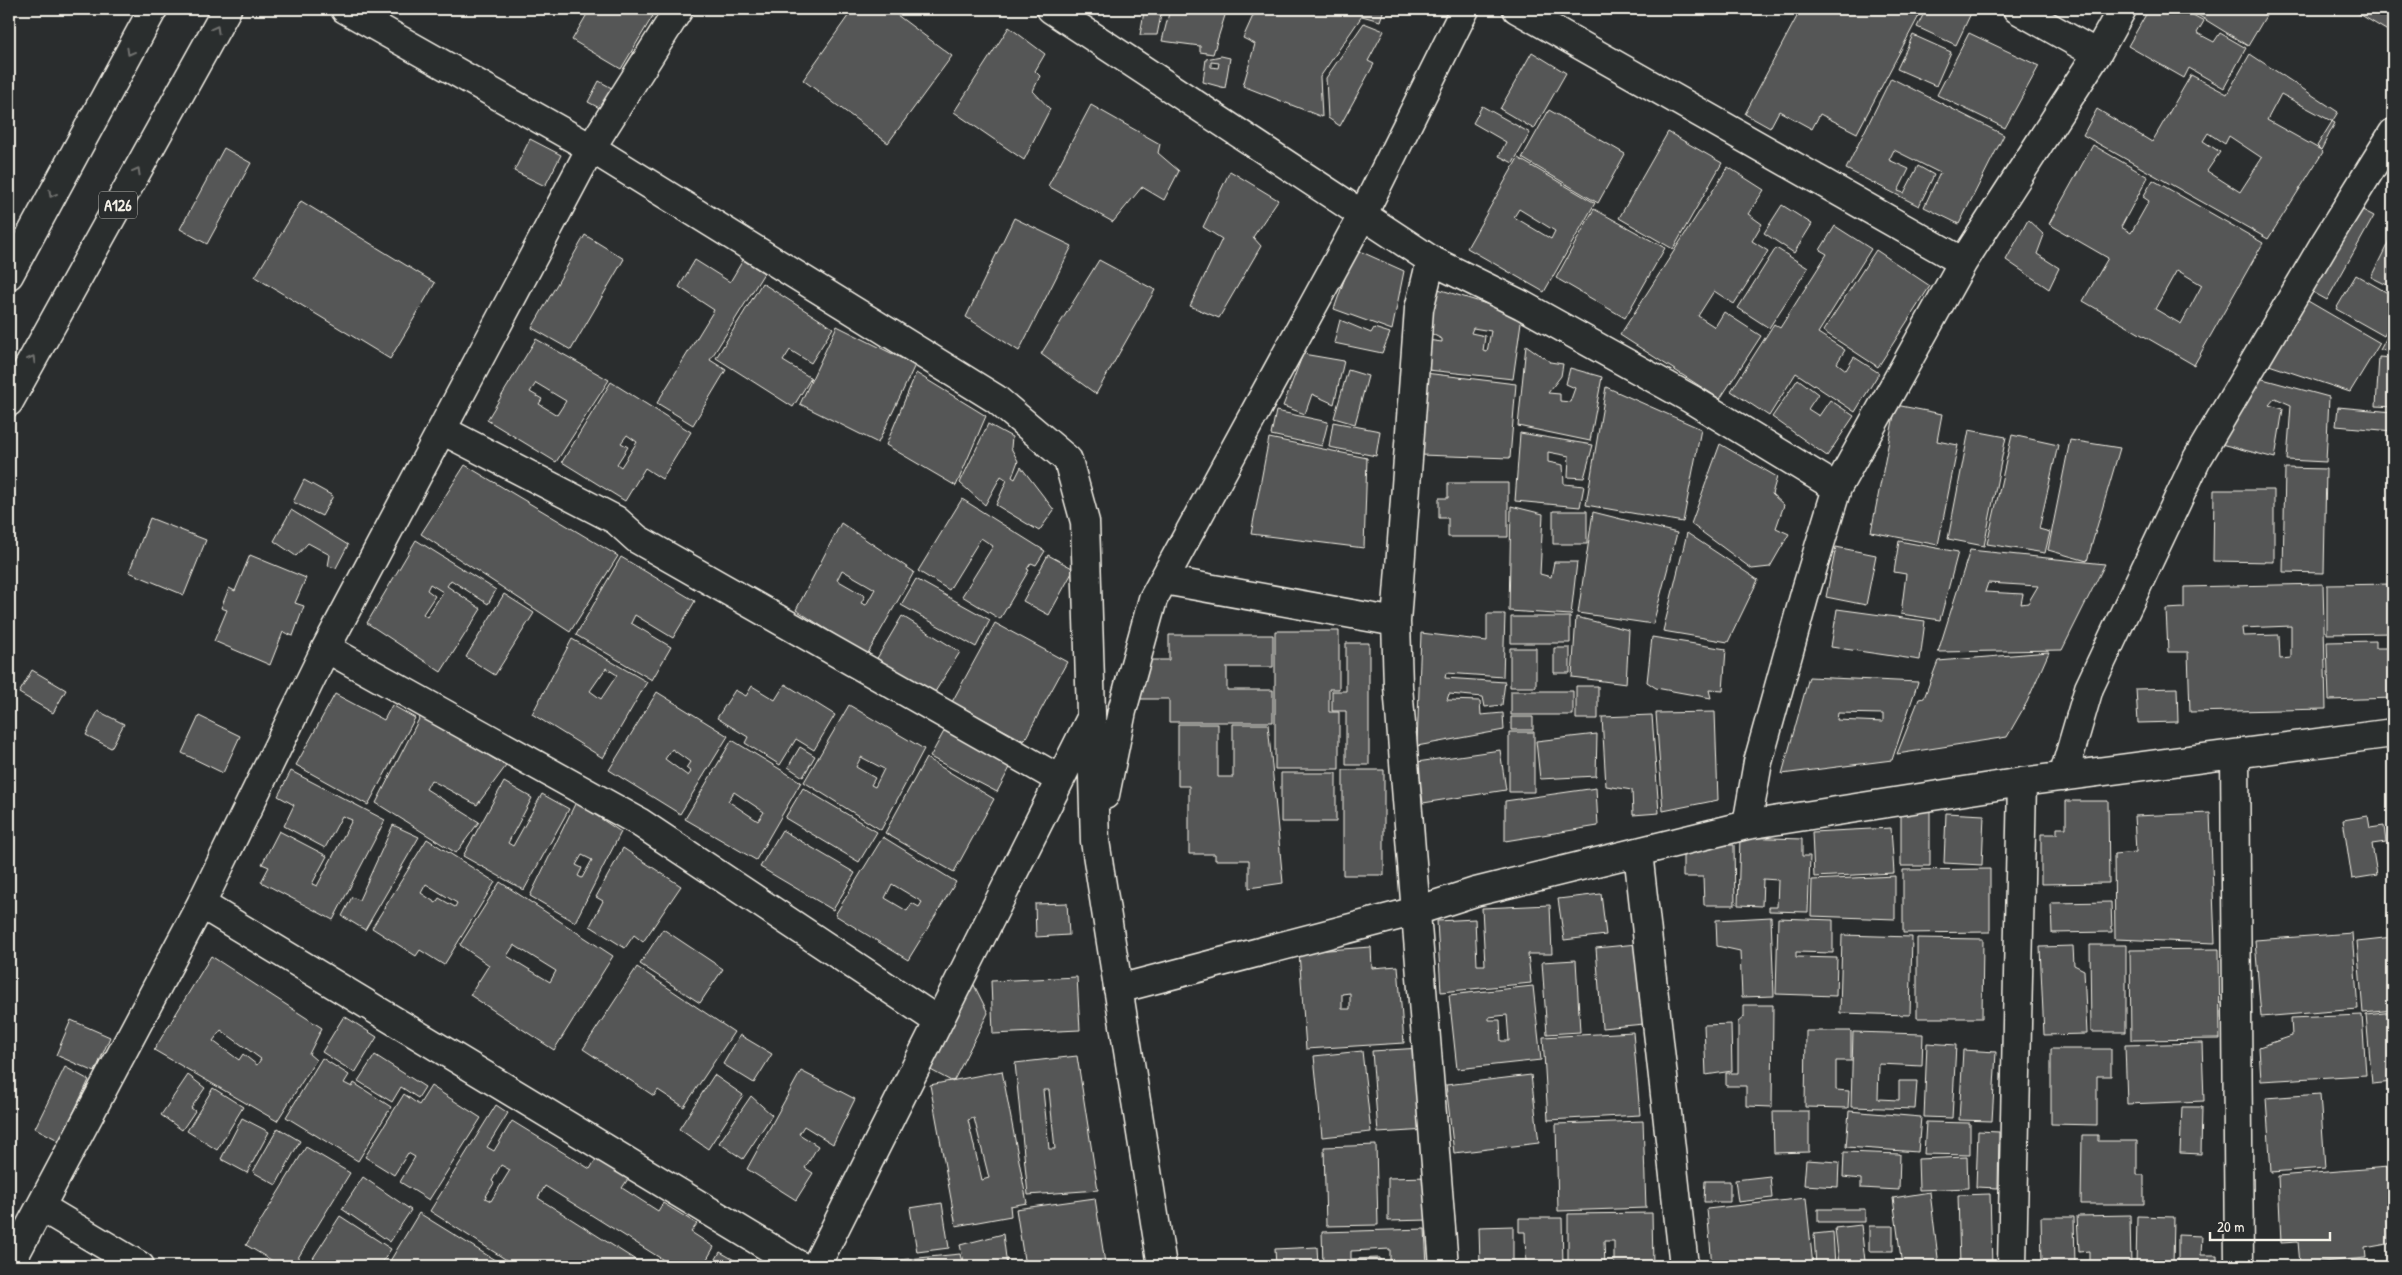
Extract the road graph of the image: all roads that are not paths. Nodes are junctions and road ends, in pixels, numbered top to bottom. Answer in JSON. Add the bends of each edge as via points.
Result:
{"nodes":[{"id":1,"x":153,"y":9,"type":"edge"},
{"id":2,"x":227,"y":9,"type":"edge"},
{"id":3,"x":344,"y":9,"type":"edge"},
{"id":4,"x":679,"y":9,"type":"edge"},
{"id":5,"x":1051,"y":9,"type":"edge"},
{"id":6,"x":1465,"y":9,"type":"edge"},
{"id":7,"x":1517,"y":9,"type":"edge"},
{"id":8,"x":2017,"y":9,"type":"edge"},
{"id":9,"x":2122,"y":9,"type":"edge"},
{"id":10,"x":2097,"y":54,"type":"junction"},
{"id":11,"x":2391,"y":143,"type":"edge"},
{"id":12,"x":591,"y":148,"type":"junction"},
{"id":13,"x":1362,"y":216,"type":"junction"},
{"id":14,"x":1431,"y":260,"type":"junction"},
{"id":15,"x":1963,"y":262,"type":"junction"},
{"id":16,"x":9,"y":274,"type":"edge"},
{"id":17,"x":9,"y":402,"type":"edge"},
{"id":18,"x":442,"y":430,"type":"junction"},
{"id":19,"x":1838,"y":488,"type":"junction"},
{"id":20,"x":1164,"y":580,"type":"junction"},
{"id":21,"x":1396,"y":622,"type":"junction"},
{"id":22,"x":326,"y":648,"type":"junction"},
{"id":23,"x":1091,"y":717,"type":"junction"},
{"id":24,"x":2393,"y":733,"type":"edge"},
{"id":25,"x":2236,"y":754,"type":"junction"},
{"id":26,"x":2063,"y":777,"type":"junction"},
{"id":27,"x":1059,"y":779,"type":"junction"},
{"id":28,"x":2022,"y":782,"type":"junction"},
{"id":29,"x":1747,"y":825,"type":"junction"},
{"id":30,"x":1095,"y":841,"type":"junction"},
{"id":31,"x":1638,"y":852,"type":"junction"},
{"id":32,"x":202,"y":904,"type":"junction"},
{"id":33,"x":1416,"y":911,"type":"junction"},
{"id":34,"x":1118,"y":989,"type":"junction"},
{"id":35,"x":938,"y":1021,"type":"junction"},
{"id":36,"x":41,"y":1207,"type":"junction"},
{"id":37,"x":9,"y":1266,"type":"edge"},
{"id":38,"x":140,"y":1266,"type":"edge"},
{"id":39,"x":800,"y":1266,"type":"edge"},
{"id":40,"x":816,"y":1266,"type":"edge"},
{"id":41,"x":1162,"y":1266,"type":"edge"},
{"id":42,"x":1444,"y":1266,"type":"edge"},
{"id":43,"x":1684,"y":1266,"type":"edge"},
{"id":44,"x":2012,"y":1266,"type":"edge"},
{"id":45,"x":2238,"y":1266,"type":"edge"}],
"edges":[{"from":1,"to":16,"type":"main road","one_way":true},
{"from":17,"to":2,"type":"main road","number":"A126","one_way":true},
{"from":3,"to":12,"type":"main road"},
{"from":4,"to":12,"type":"main road"},
{"from":5,"to":13,"type":"main road"},
{"from":6,"to":13,"type":"main road"},
{"from":7,"to":15,"type":"main road"},
{"from":8,"to":10,"type":"main road"},
{"from":9,"to":10,"type":"main road"},
{"from":10,"to":15,"type":"main road"},
{"from":11,"to":26,"type":"main road","via":[[2322,246],[2197,459],[2089,688]]},
{"from":12,"to":18,"type":"main road"},
{"from":12,"to":23,"type":"main road","via":[[996,399],[1068,460],[1085,522]]},
{"from":13,"to":14,"type":"main road"},
{"from":13,"to":20,"type":"main road"},
{"from":14,"to":19,"type":"main road","via":[[1522,305],[1691,399]]},
{"from":14,"to":21,"type":"main road","via":[[1419,309]]},
{"from":15,"to":19,"type":"main road"},
{"from":18,"to":22,"type":"main road"},
{"from":18,"to":27,"type":"main road","via":[[616,520],[637,539]]},
{"from":19,"to":29,"type":"main road","via":[[1768,724]]},
{"from":20,"to":21,"type":"main road"},
{"from":20,"to":30,"type":"main road","via":[[1153,599],[1122,711]]},
{"from":21,"to":33,"type":"main road"},
{"from":22,"to":32,"type":"main road"},
{"from":22,"to":35,"type":"main road","via":[[639,822]]},
{"from":23,"to":27,"type":"main road"},
{"from":23,"to":30,"type":"main road"},
{"from":24,"to":25,"type":"main road"},
{"from":25,"to":26,"type":"main road"},
{"from":25,"to":45,"type":"main road"},
{"from":26,"to":28,"type":"main road"},
{"from":27,"to":35,"type":"main road"},
{"from":28,"to":29,"type":"main road"},
{"from":28,"to":44,"type":"main road"},
{"from":29,"to":31,"type":"main road"},
{"from":30,"to":34,"type":"main road"},
{"from":31,"to":33,"type":"main road","via":[[1475,892]]},
{"from":31,"to":43,"type":"main road"},
{"from":32,"to":36,"type":"main road","via":[[124,1045]]},
{"from":32,"to":39,"type":"main road"},
{"from":33,"to":34,"type":"main road"},
{"from":33,"to":42,"type":"main road"},
{"from":34,"to":41,"type":"main road"},
{"from":35,"to":40,"type":"main road"},
{"from":36,"to":37,"type":"main road"},
{"from":36,"to":38,"type":"main road"}]}
